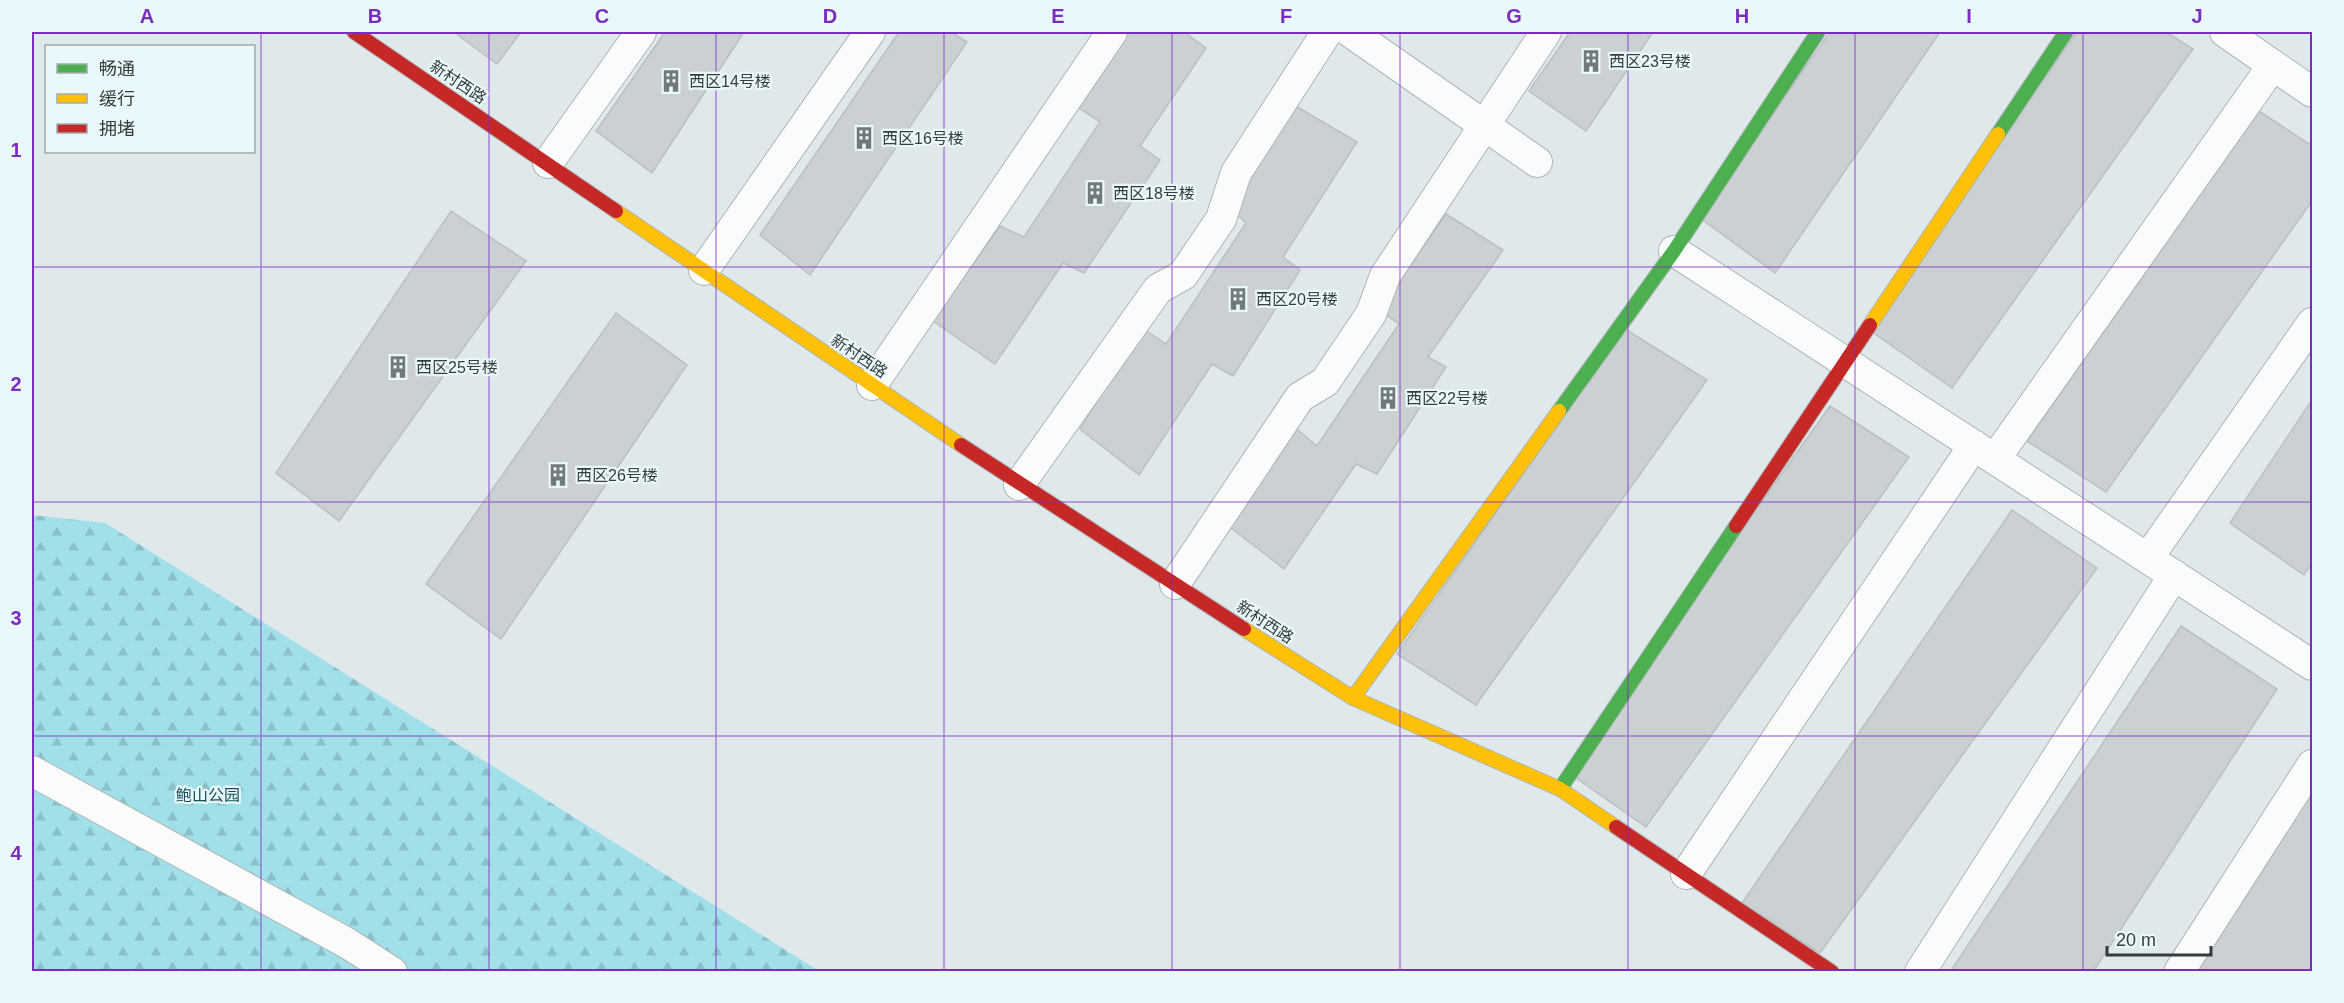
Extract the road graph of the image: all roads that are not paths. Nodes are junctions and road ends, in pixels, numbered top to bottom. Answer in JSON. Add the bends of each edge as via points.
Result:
{"nodes":[{"id":1,"x":354,"y":32,"type":"edge"},
{"id":2,"x":641,"y":32,"type":"edge"},
{"id":3,"x":870,"y":32,"type":"edge"},
{"id":4,"x":1112,"y":32,"type":"edge"},
{"id":5,"x":1326,"y":32,"type":"edge"},
{"id":6,"x":1350,"y":32,"type":"edge"},
{"id":7,"x":1545,"y":32,"type":"edge"},
{"id":8,"x":1818,"y":32,"type":"edge"},
{"id":9,"x":2066,"y":32,"type":"edge"},
{"id":10,"x":2225,"y":32,"type":"edge"},
{"id":11,"x":374,"y":37,"type":"edge"},
{"id":12,"x":2273,"y":65,"type":"junction"},
{"id":13,"x":2313,"y":92,"type":"edge"},
{"id":14,"x":1483,"y":124,"type":"junction"},
{"id":15,"x":1537,"y":162,"type":"dead end"},
{"id":16,"x":548,"y":163,"type":"junction"},
{"id":17,"x":1674,"y":251,"type":"junction"},
{"id":18,"x":704,"y":270,"type":"junction"},
{"id":19,"x":2313,"y":323,"type":"edge"},
{"id":20,"x":1845,"y":362,"type":"junction"},
{"id":21,"x":872,"y":385,"type":"junction"},
{"id":22,"x":1984,"y":452,"type":"junction"},
{"id":23,"x":1019,"y":484,"type":"junction"},
{"id":24,"x":2148,"y":558,"type":"junction"},
{"id":25,"x":2174,"y":575,"type":"junction"},
{"id":26,"x":1175,"y":584,"type":"junction"},
{"id":27,"x":2313,"y":665,"type":"edge"},
{"id":28,"x":1353,"y":698,"type":"junction"},
{"id":29,"x":2313,"y":765,"type":"edge"},
{"id":30,"x":32,"y":771,"type":"edge"},
{"id":31,"x":1560,"y":789,"type":"junction"},
{"id":32,"x":1686,"y":874,"type":"junction"},
{"id":33,"x":392,"y":972,"type":"edge"},
{"id":34,"x":1832,"y":972,"type":"edge"},
{"id":35,"x":1920,"y":972,"type":"edge"},
{"id":36,"x":2179,"y":972,"type":"edge"}],
"edges":[{"from":1,"to":11,"type":"street","name":"新村西路"},
{"from":2,"to":16,"type":"street"},
{"from":3,"to":18,"type":"street"},
{"from":4,"to":21,"type":"street"},
{"from":5,"to":23,"type":"street","via":[[1236,173],[1221,219],[1183,275],[1158,289]]},
{"from":6,"to":14,"type":"street"},
{"from":7,"to":14,"type":"street"},
{"from":8,"to":17,"type":"street"},
{"from":9,"to":20,"type":"street"},
{"from":10,"to":12,"type":"street"},
{"from":11,"to":16,"type":"street","name":"新村西路"},
{"from":12,"to":13,"type":"street"},
{"from":12,"to":22,"type":"street"},
{"from":14,"to":15,"type":"street"},
{"from":14,"to":26,"type":"street","via":[[1385,276],[1371,314],[1325,382],[1300,397]]},
{"from":16,"to":18,"type":"street","name":"新村西路"},
{"from":17,"to":20,"type":"street"},
{"from":17,"to":28,"type":"street"},
{"from":18,"to":21,"type":"street","name":"新村西路"},
{"from":19,"to":24,"type":"street"},
{"from":20,"to":22,"type":"street"},
{"from":20,"to":31,"type":"street"},
{"from":21,"to":23,"type":"street","name":"新村西路"},
{"from":22,"to":24,"type":"street"},
{"from":22,"to":32,"type":"street"},
{"from":23,"to":26,"type":"street","name":"新村西路"},
{"from":24,"to":25,"type":"street"},
{"from":25,"to":27,"type":"street"},
{"from":25,"to":35,"type":"street"},
{"from":26,"to":28,"type":"street","name":"新村西路"},
{"from":28,"to":31,"type":"street","name":"新村西路"},
{"from":29,"to":36,"type":"street"},
{"from":30,"to":33,"type":"street","via":[[336,937]]},
{"from":31,"to":32,"type":"street","name":"新村西路"},
{"from":32,"to":34,"type":"street","name":"新村西路"}]}
